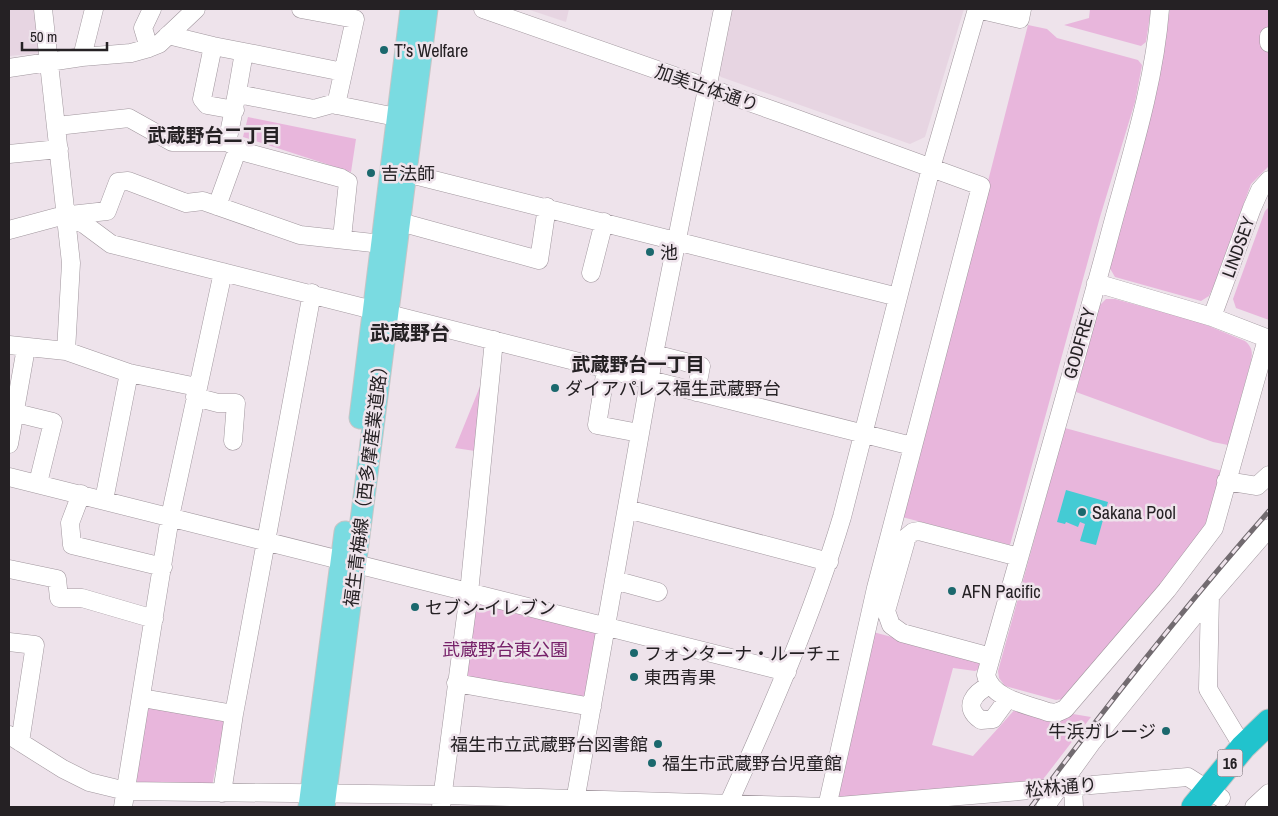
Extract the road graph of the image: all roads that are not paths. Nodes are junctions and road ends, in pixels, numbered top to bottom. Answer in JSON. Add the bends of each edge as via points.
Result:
{"nodes":[{"id":1,"x":43,"y":9,"type":"edge"},
{"id":2,"x":94,"y":9,"type":"edge"},
{"id":3,"x":152,"y":9,"type":"edge"},
{"id":4,"x":196,"y":9,"type":"edge"},
{"id":5,"x":301,"y":9,"type":"edge"},
{"id":6,"x":411,"y":9,"type":"edge"},
{"id":7,"x":427,"y":9,"type":"edge"},
{"id":8,"x":484,"y":9,"type":"edge"},
{"id":9,"x":723,"y":9,"type":"edge"},
{"id":10,"x":977,"y":9,"type":"edge"},
{"id":11,"x":1022,"y":9,"type":"edge"},
{"id":12,"x":1160,"y":9,"type":"edge"},
{"id":13,"x":168,"y":35,"type":"junction"},
{"id":14,"x":1269,"y":36,"type":"edge"},
{"id":15,"x":1269,"y":43,"type":"edge"},
{"id":16,"x":213,"y":46,"type":"junction"},
{"id":17,"x":149,"y":48,"type":"junction"},
{"id":18,"x":244,"y":52,"type":"junction"},
{"id":19,"x":82,"y":57,"type":"junction"},
{"id":20,"x":49,"y":63,"type":"junction"},
{"id":21,"x":9,"y":68,"type":"edge"},
{"id":22,"x":343,"y":72,"type":"junction"},
{"id":23,"x":707,"y":88,"type":"junction"},
{"id":24,"x":236,"y":102,"type":"junction"},
{"id":25,"x":336,"y":105,"type":"junction"},
{"id":26,"x":396,"y":117,"type":"junction"},
{"id":27,"x":57,"y":126,"type":"junction"},
{"id":28,"x":233,"y":145,"type":"junction"},
{"id":29,"x":59,"y":149,"type":"junction"},
{"id":30,"x":9,"y":154,"type":"edge"},
{"id":31,"x":931,"y":168,"type":"junction"},
{"id":32,"x":398,"y":171,"type":"junction"},
{"id":33,"x":1269,"y":180,"type":"edge"},
{"id":34,"x":217,"y":206,"type":"junction"},
{"id":35,"x":547,"y":207,"type":"junction"},
{"id":36,"x":66,"y":217,"type":"junction"},
{"id":37,"x":400,"y":222,"type":"junction"},
{"id":38,"x":604,"y":222,"type":"junction"},
{"id":39,"x":9,"y":230,"type":"edge"},
{"id":40,"x":342,"y":238,"type":"junction"},
{"id":41,"x":676,"y":240,"type":"junction"},
{"id":42,"x":382,"y":244,"type":"junction"},
{"id":43,"x":223,"y":272,"type":"junction"},
{"id":44,"x":591,"y":273,"type":"dead end"},
{"id":45,"x":1096,"y":284,"type":"junction"},
{"id":46,"x":312,"y":294,"type":"junction"},
{"id":47,"x":898,"y":297,"type":"junction"},
{"id":48,"x":381,"y":312,"type":"junction"},
{"id":49,"x":1212,"y":317,"type":"junction"},
{"id":50,"x":1268,"y":339,"type":"edge"},
{"id":51,"x":494,"y":340,"type":"junction"},
{"id":52,"x":17,"y":347,"type":"edge"},
{"id":53,"x":66,"y":351,"type":"junction"},
{"id":54,"x":654,"y":354,"type":"junction"},
{"id":55,"x":606,"y":369,"type":"junction"},
{"id":56,"x":129,"y":373,"type":"junction"},
{"id":57,"x":649,"y":380,"type":"junction"},
{"id":58,"x":196,"y":392,"type":"junction"},
{"id":59,"x":696,"y":392,"type":"junction"},
{"id":60,"x":14,"y":404,"type":"edge"},
{"id":61,"x":639,"y":433,"type":"junction"},
{"id":62,"x":863,"y":435,"type":"junction"},
{"id":63,"x":233,"y":441,"type":"dead end"},
{"id":64,"x":9,"y":444,"type":"edge"},
{"id":65,"x":912,"y":446,"type":"junction"},
{"id":66,"x":1269,"y":475,"type":"edge"},
{"id":67,"x":9,"y":477,"type":"edge"},
{"id":68,"x":1226,"y":480,"type":"junction"},
{"id":69,"x":38,"y":483,"type":"junction"},
{"id":70,"x":81,"y":494,"type":"junction"},
{"id":71,"x":104,"y":500,"type":"junction"},
{"id":72,"x":627,"y":509,"type":"junction"},
{"id":73,"x":170,"y":517,"type":"junction"},
{"id":74,"x":1267,"y":535,"type":"edge"},
{"id":75,"x":265,"y":542,"type":"junction"},
{"id":76,"x":1019,"y":557,"type":"junction"},
{"id":77,"x":348,"y":562,"type":"junction"},
{"id":78,"x":829,"y":562,"type":"junction"},
{"id":79,"x":162,"y":567,"type":"junction"},
{"id":80,"x":9,"y":569,"type":"edge"},
{"id":81,"x":614,"y":580,"type":"junction"},
{"id":82,"x":658,"y":592,"type":"dead end"},
{"id":83,"x":469,"y":593,"type":"junction"},
{"id":84,"x":1210,"y":596,"type":"junction"},
{"id":85,"x":154,"y":619,"type":"junction"},
{"id":86,"x":605,"y":627,"type":"junction"},
{"id":87,"x":9,"y":642,"type":"edge"},
{"id":88,"x":991,"y":657,"type":"junction"},
{"id":89,"x":787,"y":672,"type":"junction"},
{"id":90,"x":456,"y":683,"type":"junction"},
{"id":91,"x":142,"y":698,"type":"junction"},
{"id":92,"x":592,"y":708,"type":"junction"},
{"id":93,"x":234,"y":714,"type":"junction"},
{"id":94,"x":1269,"y":722,"type":"edge"},
{"id":95,"x":15,"y":738,"type":"edge"},
{"id":96,"x":1269,"y":742,"type":"edge"},
{"id":97,"x":1243,"y":747,"type":"junction"},
{"id":98,"x":1066,"y":786,"type":"junction"},
{"id":99,"x":222,"y":793,"type":"junction"},
{"id":100,"x":1269,"y":793,"type":"edge"},
{"id":101,"x":124,"y":799,"type":"edge"},
{"id":102,"x":181,"y":800,"type":"edge"},
{"id":103,"x":240,"y":800,"type":"edge"},
{"id":104,"x":318,"y":800,"type":"edge"},
{"id":105,"x":1210,"y":800,"type":"edge"},
{"id":106,"x":442,"y":801,"type":"edge"},
{"id":107,"x":574,"y":803,"type":"edge"},
{"id":108,"x":728,"y":806,"type":"edge"},
{"id":109,"x":827,"y":807,"type":"edge"},
{"id":110,"x":1045,"y":807,"type":"edge"},
{"id":111,"x":1074,"y":807,"type":"edge"},
{"id":112,"x":1254,"y":807,"type":"edge"}],
"edges":[{"from":1,"to":20,"type":"street"},
{"from":2,"to":19,"type":"street"},
{"from":3,"to":17,"type":"street","via":[[143,28]]},
{"from":4,"to":13,"type":"street"},
{"from":5,"to":22,"type":"street","via":[[355,19]]},
{"from":6,"to":26,"type":"main road","name":"福生青梅線（西多摩産業道路）"},
{"from":7,"to":32,"type":"main road","name":"福生青梅線（西多摩産業道路）"},
{"from":8,"to":23,"type":"street","name":"加美立体通り"},
{"from":9,"to":23,"type":"street"},
{"from":10,"to":11,"type":"street","via":[[1020,19]]},
{"from":10,"to":31,"type":"street"},
{"from":12,"to":45,"type":"street","name":"GODFREY","via":[[1146,95]]},
{"from":13,"to":16,"type":"street"},
{"from":13,"to":17,"type":"street"},
{"from":14,"to":15,"type":"street"},
{"from":16,"to":18,"type":"street"},
{"from":16,"to":24,"type":"street","via":[[202,99],[206,105]]},
{"from":17,"to":19,"type":"street","via":[[131,53]]},
{"from":18,"to":22,"type":"street"},
{"from":18,"to":24,"type":"street"},
{"from":19,"to":20,"type":"street"},
{"from":20,"to":21,"type":"street"},
{"from":20,"to":27,"type":"street"},
{"from":22,"to":25,"type":"street"},
{"from":23,"to":31,"type":"street","name":"加美立体通り"},
{"from":23,"to":41,"type":"street"},
{"from":24,"to":25,"type":"street","via":[[314,109]]},
{"from":24,"to":28,"type":"street"},
{"from":25,"to":26,"type":"street"},
{"from":26,"to":32,"type":"main road","name":"福生青梅線（西多摩産業道路）"},
{"from":27,"to":28,"type":"street","via":[[129,118],[172,142]]},
{"from":27,"to":29,"type":"street"},
{"from":28,"to":34,"type":"street"},
{"from":28,"to":40,"type":"street","via":[[248,153],[348,182]]},
{"from":29,"to":30,"type":"street"},
{"from":29,"to":36,"type":"street"},
{"from":31,"to":47,"type":"street"},
{"from":31,"to":65,"type":"street","name":"加美立体通り","via":[[981,186]]},
{"from":32,"to":35,"type":"street"},
{"from":32,"to":37,"type":"main road","name":"福生青梅線（西多摩産業道路）"},
{"from":32,"to":42,"type":"main road","name":"福生青梅線（西多摩産業道路）"},
{"from":33,"to":49,"type":"street","name":"LINDSEY","via":[[1260,190],[1252,208]]},
{"from":34,"to":36,"type":"street","via":[[203,201],[186,203],[128,181],[118,182],[107,210]]},
{"from":34,"to":40,"type":"street","via":[[300,236]]},
{"from":35,"to":37,"type":"street","via":[[539,260]]},
{"from":35,"to":38,"type":"street"},
{"from":36,"to":39,"type":"street"},
{"from":36,"to":43,"type":"street","via":[[84,224],[111,244]]},
{"from":36,"to":53,"type":"street","via":[[71,264]]},
{"from":37,"to":48,"type":"main road","name":"福生青梅線（西多摩産業道路）"},
{"from":38,"to":41,"type":"street"},
{"from":38,"to":44,"type":"street"},
{"from":40,"to":42,"type":"street"},
{"from":41,"to":47,"type":"street"},
{"from":41,"to":54,"type":"street"},
{"from":42,"to":48,"type":"main road","name":"福生青梅線（西多摩産業道路）"},
{"from":43,"to":46,"type":"street"},
{"from":43,"to":58,"type":"street"},
{"from":45,"to":49,"type":"street"},
{"from":45,"to":76,"type":"street","name":"GODFREY"},
{"from":46,"to":48,"type":"street"},
{"from":46,"to":75,"type":"street"},
{"from":47,"to":62,"type":"street"},
{"from":48,"to":51,"type":"street"},
{"from":48,"to":77,"type":"main road","name":"福生青梅線（西多摩産業道路）"},
{"from":49,"to":50,"type":"street"},
{"from":50,"to":68,"type":"street"},
{"from":51,"to":55,"type":"street"},
{"from":51,"to":83,"type":"street"},
{"from":52,"to":53,"type":"street"},
{"from":52,"to":60,"type":"street"},
{"from":53,"to":56,"type":"street"},
{"from":54,"to":57,"type":"street"},
{"from":54,"to":59,"type":"street","via":[[701,366]]},
{"from":55,"to":57,"type":"street"},
{"from":55,"to":61,"type":"street","via":[[597,425]]},
{"from":56,"to":58,"type":"street"},
{"from":56,"to":71,"type":"street"},
{"from":57,"to":59,"type":"street"},
{"from":57,"to":61,"type":"street"},
{"from":58,"to":63,"type":"street","via":[[218,403],[236,403]]},
{"from":58,"to":73,"type":"street"},
{"from":59,"to":62,"type":"street"},
{"from":60,"to":64,"type":"street"},
{"from":60,"to":69,"type":"street","via":[[53,422]]},
{"from":61,"to":72,"type":"street"},
{"from":62,"to":65,"type":"street"},
{"from":62,"to":78,"type":"street"},
{"from":65,"to":109,"type":"street","via":[[858,664]]},
{"from":66,"to":68,"type":"street","via":[[1257,486]]},
{"from":67,"to":69,"type":"street"},
{"from":68,"to":88,"type":"street","name":"GODFREY","via":[[1214,528],[1065,709],[1048,712],[994,685]]},
{"from":69,"to":70,"type":"street"},
{"from":70,"to":71,"type":"street"},
{"from":70,"to":79,"type":"street","via":[[70,523],[72,545]]},
{"from":71,"to":73,"type":"street"},
{"from":72,"to":78,"type":"street"},
{"from":72,"to":81,"type":"street"},
{"from":73,"to":75,"type":"street"},
{"from":73,"to":79,"type":"street"},
{"from":74,"to":84,"type":"street"},
{"from":75,"to":77,"type":"street"},
{"from":75,"to":93,"type":"street"},
{"from":76,"to":88,"type":"street","name":"GODFREY"},
{"from":76,"to":88,"type":"street","via":[[913,532],[908,537],[886,611],[891,625],[902,633]]},
{"from":77,"to":83,"type":"street"},
{"from":77,"to":104,"type":"main road","name":"福生青梅線（西多摩産業道路）"},
{"from":77,"to":104,"type":"main road","name":"福生青梅線（西多摩産業道路）","via":[[319,728]]},
{"from":78,"to":89,"type":"street"},
{"from":79,"to":85,"type":"street"},
{"from":80,"to":85,"type":"street","via":[[57,578],[59,598],[82,598]]},
{"from":81,"to":82,"type":"street"},
{"from":81,"to":86,"type":"street"},
{"from":83,"to":86,"type":"street"},
{"from":83,"to":90,"type":"street"},
{"from":84,"to":97,"type":"street","via":[[1208,689]]},
{"from":84,"to":98,"type":"street","via":[[1092,742]]},
{"from":85,"to":91,"type":"street"},
{"from":86,"to":89,"type":"street"},
{"from":86,"to":92,"type":"street"},
{"from":87,"to":95,"type":"street","via":[[35,645]]},
{"from":89,"to":108,"type":"street"},
{"from":90,"to":92,"type":"street"},
{"from":90,"to":106,"type":"street"},
{"from":91,"to":93,"type":"street"},
{"from":91,"to":101,"type":"street"},
{"from":92,"to":107,"type":"street"},
{"from":93,"to":99,"type":"street"},
{"from":94,"to":97,"type":"highway","number":"16"},
{"from":95,"to":101,"type":"street","name":"松林通り","via":[[63,769]]},
{"from":96,"to":105,"type":"highway","number":"16"},
{"from":97,"to":105,"type":"highway","number":"16"},
{"from":98,"to":105,"type":"street","name":"松林通り","via":[[1188,777]]},
{"from":98,"to":109,"type":"street","name":"松林通り"},
{"from":98,"to":110,"type":"street"},
{"from":98,"to":111,"type":"street"},
{"from":99,"to":102,"type":"street","name":"松林通り"},
{"from":99,"to":103,"type":"street","name":"松林通り"},
{"from":100,"to":112,"type":"street"},
{"from":101,"to":102,"type":"street","name":"松林通り"},
{"from":103,"to":104,"type":"street","name":"松林通り"},
{"from":104,"to":106,"type":"street","name":"松林通り"},
{"from":106,"to":107,"type":"street","name":"松林通り"},
{"from":107,"to":108,"type":"street","name":"松林通り"},
{"from":108,"to":109,"type":"street","name":"松林通り"}]}
